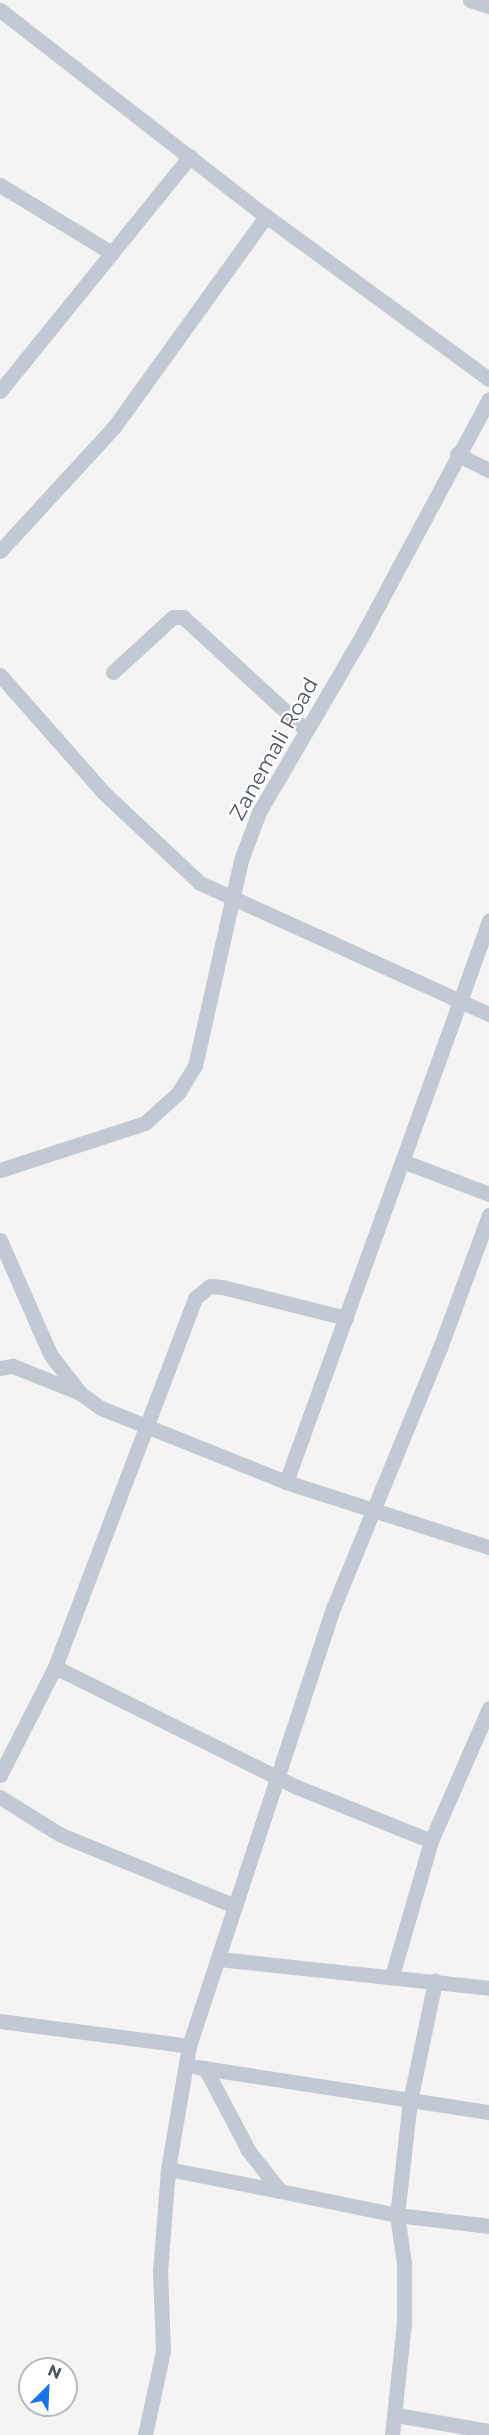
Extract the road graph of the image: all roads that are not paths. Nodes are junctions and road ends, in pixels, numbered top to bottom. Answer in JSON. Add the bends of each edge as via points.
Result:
{"nodes":[{"id":1,"x":470,"y":0,"type":"edge"},
{"id":2,"x":489,"y":6,"type":"edge"},
{"id":3,"x":0,"y":10,"type":"edge"},
{"id":4,"x":190,"y":156,"type":"junction"},
{"id":5,"x":0,"y":184,"type":"edge"},
{"id":6,"x":266,"y":216,"type":"junction"},
{"id":7,"x":112,"y":253,"type":"junction"},
{"id":8,"x":489,"y":379,"type":"edge"},
{"id":9,"x":0,"y":391,"type":"edge"},
{"id":10,"x":489,"y":399,"type":"edge"},
{"id":11,"x":457,"y":454,"type":"junction"},
{"id":12,"x":489,"y":470,"type":"edge"},
{"id":13,"x":0,"y":551,"type":"edge"},
{"id":14,"x":113,"y":672,"type":"dead end"},
{"id":15,"x":0,"y":675,"type":"edge"},
{"id":16,"x":306,"y":730,"type":"junction"},
{"id":17,"x":233,"y":897,"type":"junction"},
{"id":18,"x":489,"y":921,"type":"edge"},
{"id":19,"x":461,"y":1001,"type":"junction"},
{"id":20,"x":489,"y":1014,"type":"edge"},
{"id":21,"x":405,"y":1162,"type":"junction"},
{"id":22,"x":0,"y":1169,"type":"edge"},
{"id":23,"x":489,"y":1194,"type":"edge"},
{"id":24,"x":489,"y":1215,"type":"edge"},
{"id":25,"x":0,"y":1240,"type":"edge"},
{"id":26,"x":346,"y":1318,"type":"junction"},
{"id":27,"x":0,"y":1368,"type":"edge"},
{"id":28,"x":80,"y":1394,"type":"junction"},
{"id":29,"x":149,"y":1425,"type":"junction"},
{"id":30,"x":286,"y":1482,"type":"junction"},
{"id":31,"x":372,"y":1513,"type":"junction"},
{"id":32,"x":489,"y":1547,"type":"edge"},
{"id":33,"x":55,"y":1667,"type":"junction"},
{"id":34,"x":489,"y":1708,"type":"edge"},
{"id":35,"x":0,"y":1776,"type":"edge"},
{"id":36,"x":278,"y":1777,"type":"junction"},
{"id":37,"x":0,"y":1797,"type":"edge"},
{"id":38,"x":431,"y":1841,"type":"junction"},
{"id":39,"x":235,"y":1906,"type":"junction"},
{"id":40,"x":219,"y":1959,"type":"junction"},
{"id":41,"x":392,"y":1976,"type":"junction"},
{"id":42,"x":435,"y":1981,"type":"junction"},
{"id":43,"x":489,"y":1988,"type":"edge"},
{"id":44,"x":0,"y":2021,"type":"edge"},
{"id":45,"x":189,"y":2046,"type":"junction"},
{"id":46,"x":185,"y":2065,"type":"junction"},
{"id":47,"x":205,"y":2068,"type":"junction"},
{"id":48,"x":410,"y":2101,"type":"junction"},
{"id":49,"x":489,"y":2112,"type":"edge"},
{"id":50,"x":168,"y":2169,"type":"junction"},
{"id":51,"x":280,"y":2191,"type":"junction"},
{"id":52,"x":398,"y":2215,"type":"junction"},
{"id":53,"x":489,"y":2226,"type":"edge"},
{"id":54,"x":396,"y":2415,"type":"junction"},
{"id":55,"x":489,"y":2431,"type":"edge"},
{"id":56,"x":144,"y":2435,"type":"edge"},
{"id":57,"x":392,"y":2435,"type":"edge"}],
"edges":[{"from":1,"to":2,"type":"street"},
{"from":3,"to":4,"type":"street"},
{"from":4,"to":6,"type":"street"},
{"from":4,"to":7,"type":"street"},
{"from":5,"to":7,"type":"street"},
{"from":6,"to":8,"type":"street"},
{"from":6,"to":13,"type":"street","via":[[114,428]]},
{"from":7,"to":9,"type":"street"},
{"from":10,"to":11,"type":"street","name":"Zanemali Road"},
{"from":11,"to":12,"type":"street"},
{"from":11,"to":16,"type":"street","name":"Zanemali Road","via":[[364,632]]},
{"from":14,"to":16,"type":"street","via":[[173,617],[183,617]]},
{"from":15,"to":17,"type":"street","via":[[104,793],[184,869],[216,893]]},
{"from":16,"to":17,"type":"street","name":"Zanemali Road","via":[[259,812]]},
{"from":17,"to":19,"type":"street"},
{"from":17,"to":22,"type":"street","name":"Zanemali Road","via":[[195,1066],[178,1094],[145,1123]]},
{"from":18,"to":19,"type":"street"},
{"from":19,"to":20,"type":"street"},
{"from":19,"to":21,"type":"street"},
{"from":21,"to":23,"type":"street"},
{"from":21,"to":26,"type":"street"},
{"from":24,"to":31,"type":"street"},
{"from":25,"to":28,"type":"street","via":[[50,1354]]},
{"from":26,"to":29,"type":"street","via":[[222,1287],[202,1289],[195,1298]]},
{"from":26,"to":30,"type":"street"},
{"from":27,"to":28,"type":"street","via":[[13,1366]]},
{"from":28,"to":29,"type":"street","via":[[100,1408]]},
{"from":29,"to":30,"type":"street"},
{"from":29,"to":33,"type":"street"},
{"from":30,"to":31,"type":"street"},
{"from":31,"to":32,"type":"street"},
{"from":31,"to":36,"type":"street","via":[[334,1606]]},
{"from":33,"to":35,"type":"street"},
{"from":33,"to":36,"type":"street"},
{"from":34,"to":38,"type":"street"},
{"from":36,"to":38,"type":"street"},
{"from":36,"to":39,"type":"street"},
{"from":37,"to":39,"type":"street","via":[[61,1835]]},
{"from":38,"to":41,"type":"street"},
{"from":39,"to":40,"type":"street"},
{"from":40,"to":41,"type":"street"},
{"from":40,"to":45,"type":"street"},
{"from":41,"to":42,"type":"street"},
{"from":42,"to":43,"type":"street"},
{"from":42,"to":48,"type":"street"},
{"from":44,"to":45,"type":"street"},
{"from":45,"to":46,"type":"street"},
{"from":46,"to":47,"type":"street"},
{"from":46,"to":50,"type":"street"},
{"from":47,"to":48,"type":"street"},
{"from":47,"to":51,"type":"street","via":[[248,2150]]},
{"from":48,"to":49,"type":"street"},
{"from":48,"to":52,"type":"street"},
{"from":50,"to":51,"type":"street"},
{"from":50,"to":56,"type":"street","via":[[160,2271],[163,2351]]},
{"from":51,"to":52,"type":"street"},
{"from":52,"to":53,"type":"street"},
{"from":52,"to":54,"type":"street","via":[[404,2263]]},
{"from":54,"to":55,"type":"street"},
{"from":54,"to":57,"type":"street"}]}
